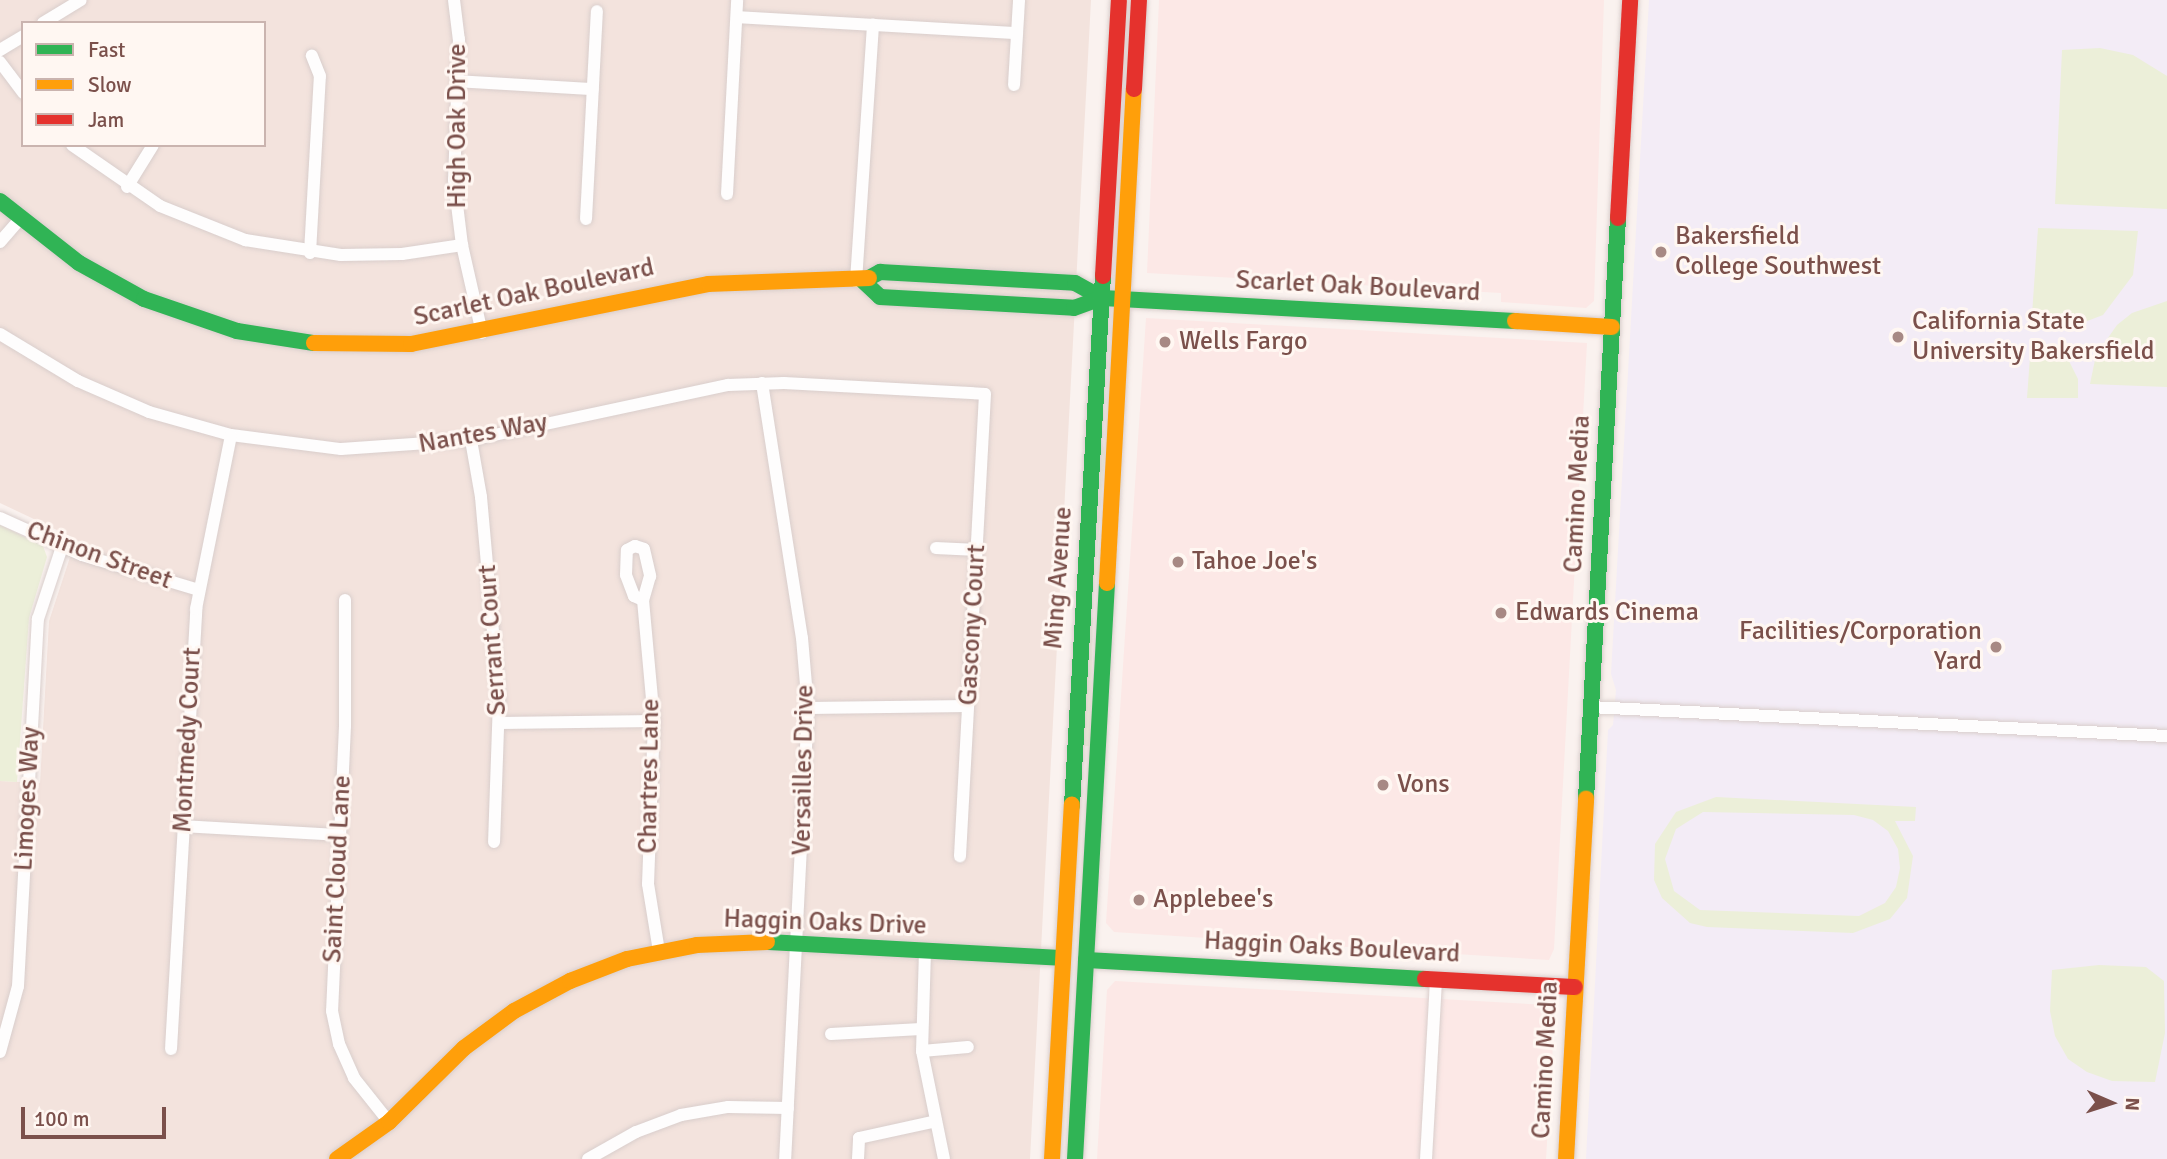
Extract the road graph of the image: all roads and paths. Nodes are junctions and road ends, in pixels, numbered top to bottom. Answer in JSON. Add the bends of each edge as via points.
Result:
{"nodes":[{"id":1,"x":82,"y":0,"type":"edge"},
{"id":2,"x":454,"y":0,"type":"edge"},
{"id":3,"x":737,"y":0,"type":"edge"},
{"id":4,"x":1018,"y":0,"type":"edge"},
{"id":5,"x":1119,"y":0,"type":"edge"},
{"id":6,"x":1139,"y":0,"type":"edge"},
{"id":7,"x":1630,"y":0,"type":"edge"},
{"id":8,"x":597,"y":10,"type":"dead end"},
{"id":9,"x":737,"y":17,"type":"junction"},
{"id":10,"x":46,"y":21,"type":"edge"},
{"id":11,"x":873,"y":25,"type":"junction"},
{"id":12,"x":1017,"y":33,"type":"junction"},
{"id":13,"x":21,"y":37,"type":"edge"},
{"id":14,"x":0,"y":50,"type":"edge"},
{"id":15,"x":312,"y":56,"type":"dead end"},
{"id":16,"x":0,"y":62,"type":"edge"},
{"id":17,"x":457,"y":81,"type":"junction"},
{"id":18,"x":1014,"y":85,"type":"dead end"},
{"id":19,"x":593,"y":89,"type":"junction"},
{"id":20,"x":21,"y":90,"type":"edge"},
{"id":21,"x":75,"y":147,"type":"edge"},
{"id":22,"x":152,"y":147,"type":"edge"},
{"id":23,"x":127,"y":187,"type":"junction"},
{"id":24,"x":727,"y":194,"type":"dead end"},
{"id":25,"x":0,"y":201,"type":"edge"},
{"id":26,"x":20,"y":219,"type":"junction"},
{"id":27,"x":586,"y":219,"type":"dead end"},
{"id":28,"x":0,"y":242,"type":"edge"},
{"id":29,"x":461,"y":245,"type":"junction"},
{"id":30,"x":310,"y":253,"type":"junction"},
{"id":31,"x":860,"y":281,"type":"junction"},
{"id":32,"x":1102,"y":298,"type":"junction"},
{"id":33,"x":1123,"y":299,"type":"junction"},
{"id":34,"x":1612,"y":327,"type":"junction"},
{"id":35,"x":482,"y":333,"type":"junction"},
{"id":36,"x":0,"y":334,"type":"edge"},
{"id":37,"x":762,"y":383,"type":"junction"},
{"id":38,"x":985,"y":394,"type":"joint"},
{"id":39,"x":232,"y":435,"type":"junction"},
{"id":40,"x":471,"y":440,"type":"junction"},
{"id":41,"x":0,"y":518,"type":"edge"},
{"id":42,"x":62,"y":547,"type":"junction"},
{"id":43,"x":936,"y":548,"type":"dead end"},
{"id":44,"x":977,"y":550,"type":"junction"},
{"id":45,"x":199,"y":590,"type":"junction"},
{"id":46,"x":345,"y":600,"type":"dead end"},
{"id":47,"x":643,"y":600,"type":"dead end"},
{"id":48,"x":968,"y":706,"type":"junction"},
{"id":49,"x":1590,"y":707,"type":"junction"},
{"id":50,"x":808,"y":708,"type":"junction"},
{"id":51,"x":654,"y":721,"type":"junction"},
{"id":52,"x":500,"y":723,"type":"junction"},
{"id":53,"x":2167,"y":736,"type":"edge"},
{"id":54,"x":183,"y":827,"type":"junction"},
{"id":55,"x":340,"y":835,"type":"junction"},
{"id":56,"x":494,"y":842,"type":"dead end"},
{"id":57,"x":960,"y":856,"type":"dead end"},
{"id":58,"x":797,"y":944,"type":"junction"},
{"id":59,"x":659,"y":951,"type":"junction"},
{"id":60,"x":925,"y":951,"type":"junction"},
{"id":61,"x":1062,"y":958,"type":"junction"},
{"id":62,"x":1086,"y":960,"type":"junction"},
{"id":63,"x":1436,"y":979,"type":"junction"},
{"id":64,"x":1575,"y":987,"type":"junction"},
{"id":65,"x":921,"y":1029,"type":"junction"},
{"id":66,"x":831,"y":1034,"type":"dead end"},
{"id":67,"x":968,"y":1047,"type":"dead end"},
{"id":68,"x":171,"y":1049,"type":"dead end"},
{"id":69,"x":922,"y":1051,"type":"junction"},
{"id":70,"x":0,"y":1052,"type":"edge"},
{"id":71,"x":788,"y":1108,"type":"junction"},
{"id":72,"x":936,"y":1121,"type":"junction"},
{"id":73,"x":389,"y":1122,"type":"junction"},
{"id":74,"x":337,"y":1159,"type":"edge"},
{"id":75,"x":588,"y":1159,"type":"edge"},
{"id":76,"x":786,"y":1159,"type":"edge"},
{"id":77,"x":858,"y":1159,"type":"edge"},
{"id":78,"x":944,"y":1159,"type":"edge"},
{"id":79,"x":1052,"y":1159,"type":"edge"},
{"id":80,"x":1074,"y":1159,"type":"edge"},
{"id":81,"x":1426,"y":1159,"type":"edge"},
{"id":82,"x":1566,"y":1159,"type":"edge"}],
"edges":[{"from":1,"to":10,"type":"street"},
{"from":2,"to":17,"type":"street","name":"High Oak Drive"},
{"from":3,"to":9,"type":"street"},
{"from":4,"to":12,"type":"street"},
{"from":5,"to":32,"type":"street","name":"Ming Avenue"},
{"from":6,"to":33,"type":"street","name":"Ming Avenue"},
{"from":7,"to":34,"type":"street","name":"Camino Media"},
{"from":8,"to":19,"type":"street"},
{"from":9,"to":11,"type":"street"},
{"from":9,"to":24,"type":"street"},
{"from":11,"to":12,"type":"street"},
{"from":11,"to":31,"type":"street"},
{"from":12,"to":18,"type":"street"},
{"from":13,"to":14,"type":"street"},
{"from":15,"to":30,"type":"street","via":[[320,76]]},
{"from":16,"to":20,"type":"street"},
{"from":17,"to":19,"type":"street"},
{"from":17,"to":29,"type":"street","name":"High Oak Drive","via":[[454,180]]},
{"from":19,"to":27,"type":"street"},
{"from":21,"to":23,"type":"street"},
{"from":22,"to":23,"type":"street"},
{"from":23,"to":30,"type":"street","via":[[216,230]]},
{"from":25,"to":26,"type":"street","name":"Scarlet Oak Boulevard"},
{"from":26,"to":28,"type":"street"},
{"from":26,"to":35,"type":"street","name":"Scarlet Oak Boulevard","via":[[111,282],[178,313],[237,331],[301,343],[374,346]]},
{"from":29,"to":30,"type":"street","via":[[402,254]]},
{"from":29,"to":35,"type":"street","name":"High Oak Drive"},
{"from":31,"to":32,"type":"street","name":"Scarlet Oak Boulevard","via":[[880,272],[1076,283]]},
{"from":31,"to":32,"type":"street","name":"Scarlet Oak Boulevard","via":[[880,297],[1074,308]]},
{"from":31,"to":35,"type":"street","name":"Scarlet Oak Boulevard","via":[[709,284]]},
{"from":32,"to":33,"type":"street","name":"Scarlet Oak Boulevard"},
{"from":32,"to":61,"type":"street","name":"Ming Avenue"},
{"from":33,"to":34,"type":"street","name":"Scarlet Oak Boulevard"},
{"from":33,"to":62,"type":"street","name":"Ming Avenue"},
{"from":34,"to":49,"type":"street","name":"Camino Media"},
{"from":36,"to":39,"type":"street","name":"Nantes Way","via":[[118,400]]},
{"from":37,"to":38,"type":"street","name":"Nantes Way"},
{"from":37,"to":40,"type":"street","name":"Nantes Way","via":[[699,390]]},
{"from":37,"to":50,"type":"street","name":"Versailles Drive","via":[[802,638]]},
{"from":38,"to":44,"type":"street","name":"Gascony Court"},
{"from":39,"to":40,"type":"street","name":"Nantes Way","via":[[341,449]]},
{"from":39,"to":45,"type":"street","name":"Montmedy Court"},
{"from":40,"to":52,"type":"street","name":"Serrant Court","via":[[481,497]]},
{"from":41,"to":42,"type":"street","name":"Chinon Street"},
{"from":42,"to":45,"type":"street","name":"Chinon Street"},
{"from":42,"to":70,"type":"street","name":"Limoges Way","via":[[38,619],[18,986]]},
{"from":43,"to":44,"type":"street"},
{"from":44,"to":48,"type":"street","name":"Gascony Court"},
{"from":45,"to":54,"type":"street","name":"Montmedy Court"},
{"from":46,"to":55,"type":"street","name":"Saint Cloud Lane"},
{"from":47,"to":51,"type":"street","name":"Chartres Lane"},
{"from":48,"to":50,"type":"street"},
{"from":48,"to":57,"type":"street","name":"Gascony Court"},
{"from":49,"to":53,"type":"street"},
{"from":49,"to":64,"type":"street","name":"Camino Media"},
{"from":50,"to":58,"type":"street","name":"Versailles Drive"},
{"from":51,"to":52,"type":"street"},
{"from":51,"to":59,"type":"street","name":"Chartres Lane","via":[[648,884]]},
{"from":52,"to":56,"type":"street","name":"Serrant Court"},
{"from":54,"to":55,"type":"street"},
{"from":54,"to":68,"type":"street","name":"Montmedy Court"},
{"from":55,"to":73,"type":"street","name":"Saint Cloud Lane","via":[[331,988],[335,1028],[354,1078]]},
{"from":58,"to":59,"type":"street","name":"Haggin Oaks Drive","via":[[728,942]]},
{"from":58,"to":60,"type":"street","name":"Haggin Oaks Drive"},
{"from":58,"to":71,"type":"street","name":"Versailles Drive"},
{"from":59,"to":73,"type":"street","name":"Haggin Oaks Drive","via":[[579,977],[513,1011],[464,1048]]},
{"from":60,"to":61,"type":"street","name":"Haggin Oaks Drive"},
{"from":60,"to":65,"type":"street"},
{"from":61,"to":62,"type":"street","name":"Haggin Oaks Drive"},
{"from":61,"to":79,"type":"street","name":"Ming Avenue"},
{"from":62,"to":63,"type":"street","name":"Haggin Oaks Boulevard"},
{"from":62,"to":80,"type":"street","name":"Ming Avenue"},
{"from":63,"to":64,"type":"street","name":"Haggin Oaks Boulevard"},
{"from":63,"to":81,"type":"street"},
{"from":64,"to":82,"type":"street","name":"Camino Media"},
{"from":65,"to":66,"type":"street"},
{"from":65,"to":69,"type":"street"},
{"from":67,"to":69,"type":"street"},
{"from":69,"to":72,"type":"street"},
{"from":71,"to":75,"type":"street","via":[[728,1107],[681,1115],[635,1132]]},
{"from":71,"to":76,"type":"street","name":"Versailles Drive"},
{"from":72,"to":77,"type":"street","via":[[859,1138]]},
{"from":72,"to":78,"type":"street"},
{"from":73,"to":74,"type":"street","name":"Haggin Oaks Drive"}]}
